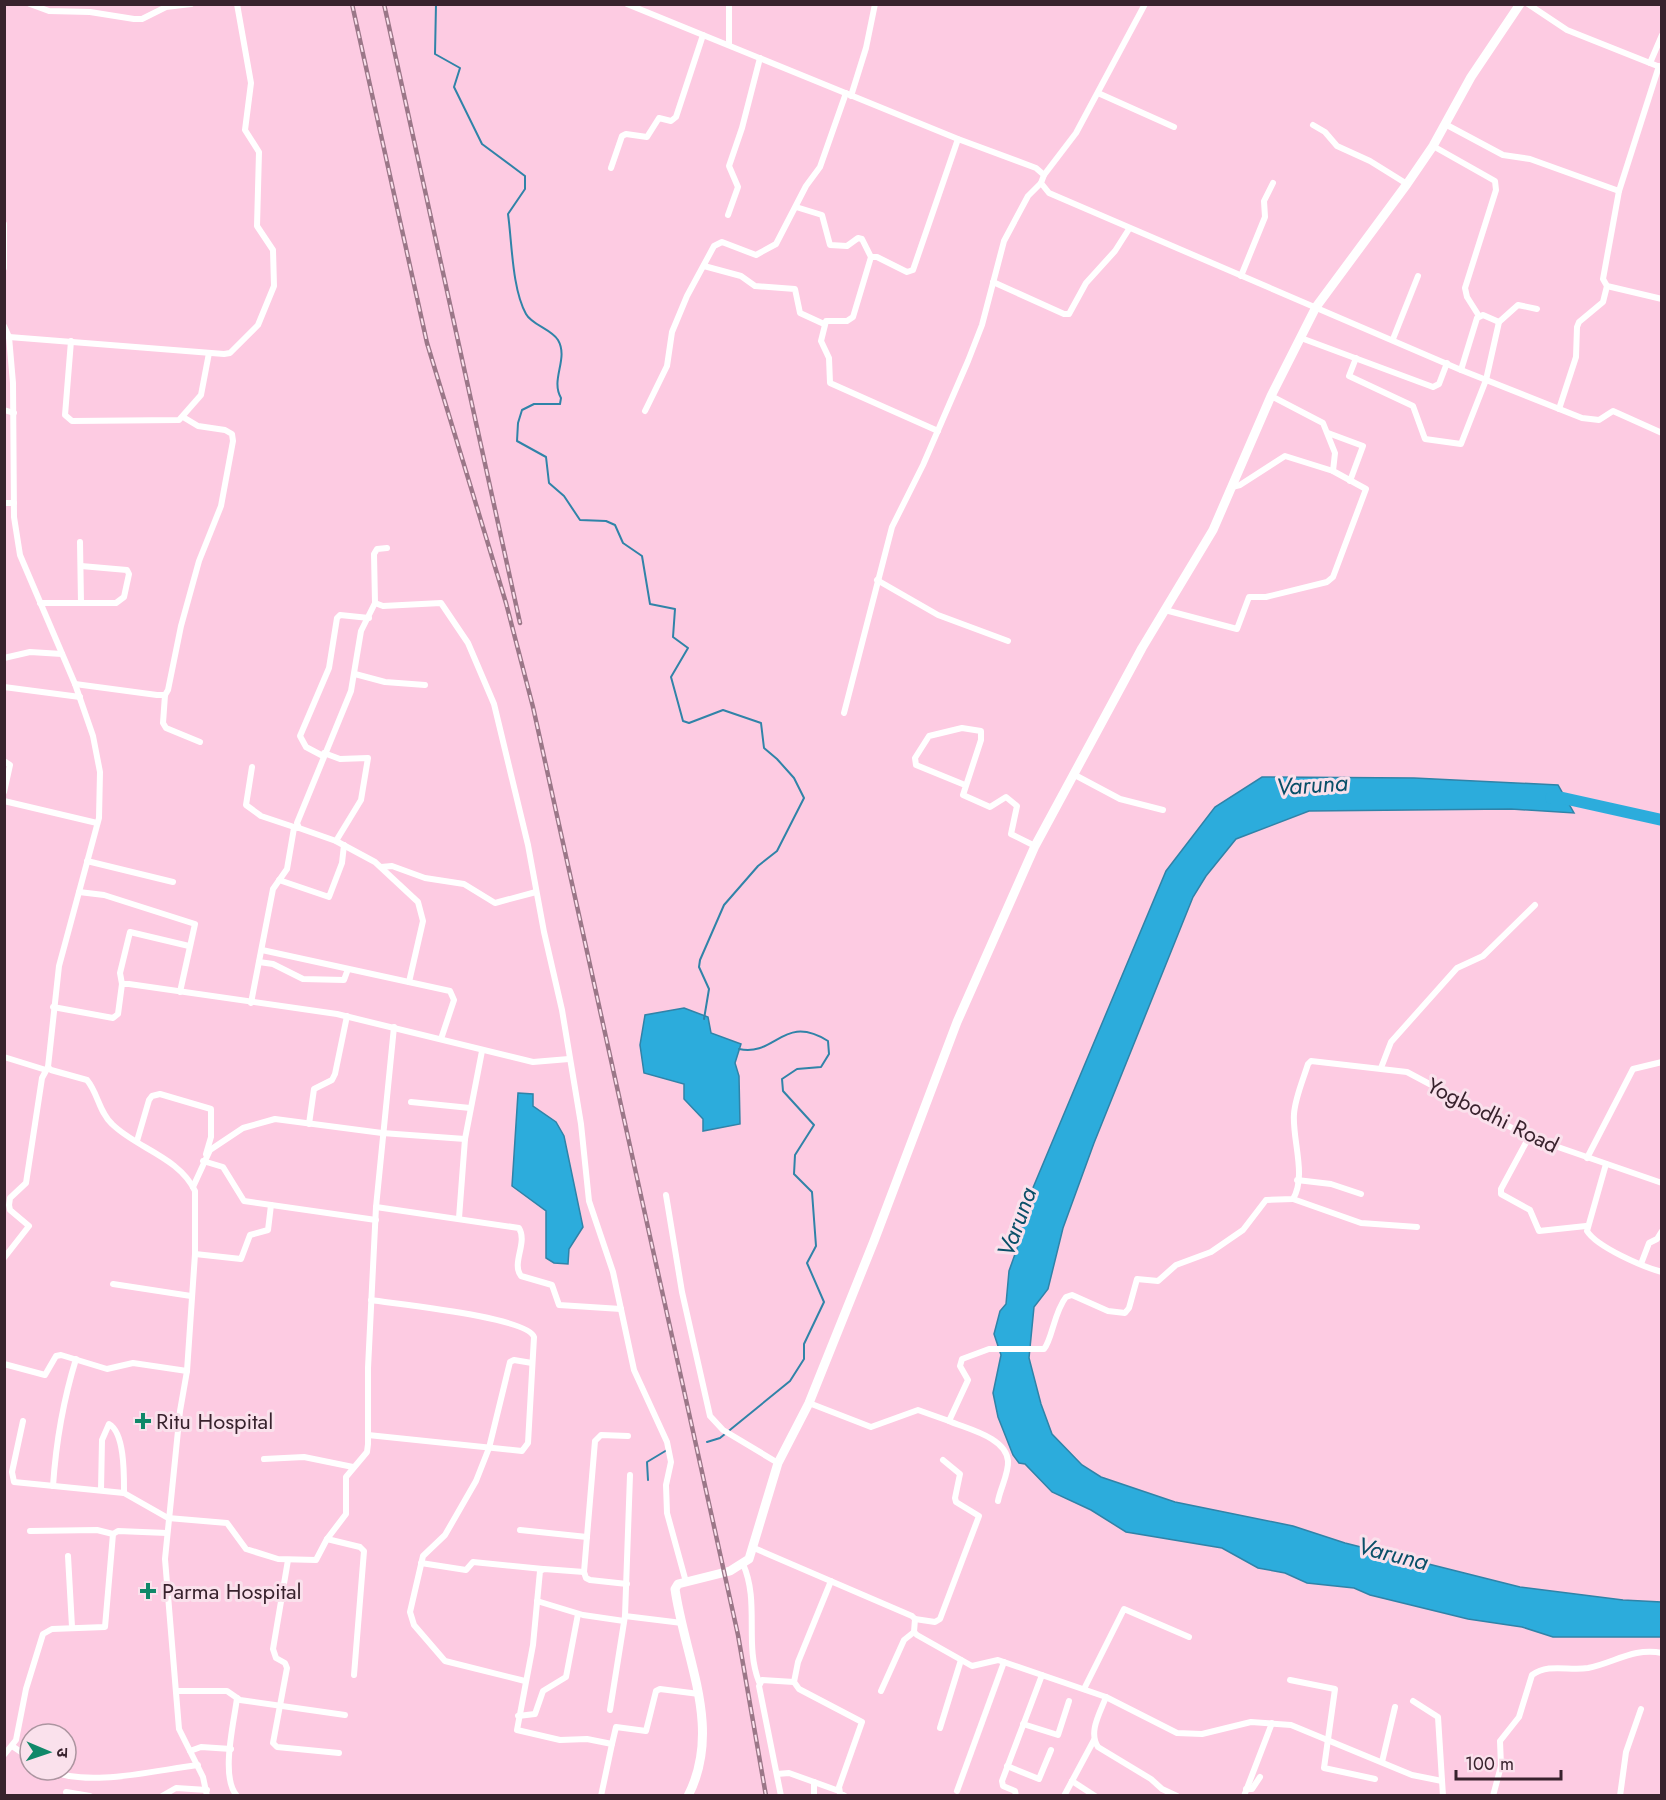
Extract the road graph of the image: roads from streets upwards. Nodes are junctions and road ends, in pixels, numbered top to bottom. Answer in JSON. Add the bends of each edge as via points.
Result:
{"nodes":[{"id":1,"x":30,"y":4,"type":"edge"},
{"id":2,"x":191,"y":4,"type":"edge"},
{"id":3,"x":237,"y":4,"type":"edge"},
{"id":4,"x":627,"y":4,"type":"edge"},
{"id":5,"x":729,"y":4,"type":"edge"},
{"id":6,"x":875,"y":4,"type":"edge"},
{"id":7,"x":1145,"y":4,"type":"edge"},
{"id":8,"x":1520,"y":4,"type":"edge"},
{"id":9,"x":1528,"y":4,"type":"edge"},
{"id":10,"x":704,"y":35,"type":"junction"},
{"id":11,"x":1662,"y":35,"type":"edge"},
{"id":12,"x":729,"y":45,"type":"junction"},
{"id":13,"x":760,"y":58,"type":"junction"},
{"id":14,"x":1650,"y":63,"type":"junction"},
{"id":15,"x":1660,"y":67,"type":"edge"},
{"id":16,"x":1098,"y":93,"type":"junction"},
{"id":17,"x":849,"y":94,"type":"junction"},
{"id":18,"x":1445,"y":124,"type":"junction"},
{"id":19,"x":1313,"y":125,"type":"dead end"},
{"id":20,"x":1174,"y":127,"type":"dead end"},
{"id":21,"x":958,"y":139,"type":"junction"},
{"id":22,"x":1433,"y":146,"type":"junction"},
{"id":23,"x":611,"y":168,"type":"dead end"},
{"id":24,"x":1044,"y":175,"type":"junction"},
{"id":25,"x":1041,"y":183,"type":"junction"},
{"id":26,"x":1273,"y":183,"type":"dead end"},
{"id":27,"x":1407,"y":184,"type":"junction"},
{"id":28,"x":1619,"y":191,"type":"junction"},
{"id":29,"x":796,"y":207,"type":"junction"},
{"id":30,"x":728,"y":215,"type":"dead end"},
{"id":31,"x":4,"y":224,"type":"edge"},
{"id":32,"x":1129,"y":229,"type":"junction"},
{"id":33,"x":871,"y":257,"type":"junction"},
{"id":34,"x":704,"y":266,"type":"junction"},
{"id":35,"x":4,"y":268,"type":"edge"},
{"id":36,"x":1241,"y":276,"type":"junction"},
{"id":37,"x":1418,"y":276,"type":"dead end"},
{"id":38,"x":993,"y":282,"type":"junction"},
{"id":39,"x":1607,"y":286,"type":"junction"},
{"id":40,"x":1662,"y":299,"type":"edge"},
{"id":41,"x":1316,"y":307,"type":"junction"},
{"id":42,"x":1537,"y":309,"type":"dead end"},
{"id":43,"x":1479,"y":316,"type":"junction"},
{"id":44,"x":1499,"y":322,"type":"junction"},
{"id":45,"x":824,"y":324,"type":"junction"},
{"id":46,"x":4,"y":326,"type":"edge"},
{"id":47,"x":9,"y":337,"type":"junction"},
{"id":48,"x":1301,"y":338,"type":"junction"},
{"id":49,"x":1393,"y":339,"type":"junction"},
{"id":50,"x":70,"y":341,"type":"junction"},
{"id":51,"x":209,"y":353,"type":"junction"},
{"id":52,"x":1356,"y":358,"type":"junction"},
{"id":53,"x":1447,"y":363,"type":"junction"},
{"id":54,"x":1461,"y":370,"type":"junction"},
{"id":55,"x":1486,"y":380,"type":"junction"},
{"id":56,"x":1271,"y":396,"type":"junction"},
{"id":57,"x":1559,"y":409,"type":"junction"},
{"id":58,"x":4,"y":410,"type":"edge"},
{"id":59,"x":645,"y":411,"type":"dead end"},
{"id":60,"x":14,"y":412,"type":"junction"},
{"id":61,"x":183,"y":417,"type":"junction"},
{"id":62,"x":938,"y":431,"type":"junction"},
{"id":63,"x":1328,"y":433,"type":"junction"},
{"id":64,"x":1662,"y":433,"type":"edge"},
{"id":65,"x":1333,"y":471,"type":"junction"},
{"id":66,"x":1350,"y":481,"type":"junction"},
{"id":67,"x":1232,"y":487,"type":"junction"},
{"id":68,"x":4,"y":503,"type":"edge"},
{"id":69,"x":14,"y":503,"type":"junction"},
{"id":70,"x":80,"y":542,"type":"dead end"},
{"id":71,"x":387,"y":548,"type":"dead end"},
{"id":72,"x":81,"y":566,"type":"junction"},
{"id":73,"x":877,"y":580,"type":"junction"},
{"id":74,"x":40,"y":603,"type":"junction"},
{"id":75,"x":81,"y":603,"type":"junction"},
{"id":76,"x":375,"y":603,"type":"junction"},
{"id":77,"x":1165,"y":610,"type":"junction"},
{"id":78,"x":369,"y":618,"type":"junction"},
{"id":79,"x":1008,"y":640,"type":"dead end"},
{"id":80,"x":62,"y":654,"type":"junction"},
{"id":81,"x":4,"y":658,"type":"edge"},
{"id":82,"x":355,"y":674,"type":"junction"},
{"id":83,"x":75,"y":684,"type":"junction"},
{"id":84,"x":425,"y":685,"type":"dead end"},
{"id":85,"x":4,"y":687,"type":"edge"},
{"id":86,"x":165,"y":694,"type":"junction"},
{"id":87,"x":80,"y":697,"type":"junction"},
{"id":88,"x":844,"y":713,"type":"dead end"},
{"id":89,"x":200,"y":742,"type":"dead end"},
{"id":90,"x":324,"y":754,"type":"junction"},
{"id":91,"x":4,"y":761,"type":"edge"},
{"id":92,"x":252,"y":767,"type":"dead end"},
{"id":93,"x":1073,"y":774,"type":"junction"},
{"id":94,"x":965,"y":785,"type":"junction"},
{"id":95,"x":4,"y":792,"type":"edge"},
{"id":96,"x":4,"y":801,"type":"edge"},
{"id":97,"x":1162,"y":810,"type":"dead end"},
{"id":98,"x":97,"y":823,"type":"junction"},
{"id":99,"x":297,"y":828,"type":"junction"},
{"id":100,"x":336,"y":841,"type":"junction"},
{"id":101,"x":344,"y":845,"type":"junction"},
{"id":102,"x":1035,"y":846,"type":"junction"},
{"id":103,"x":87,"y":861,"type":"junction"},
{"id":104,"x":381,"y":867,"type":"junction"},
{"id":105,"x":279,"y":880,"type":"junction"},
{"id":106,"x":172,"y":882,"type":"dead end"},
{"id":107,"x":79,"y":892,"type":"junction"},
{"id":108,"x":536,"y":892,"type":"junction"},
{"id":109,"x":1535,"y":905,"type":"dead end"},
{"id":110,"x":189,"y":946,"type":"junction"},
{"id":111,"x":262,"y":950,"type":"junction"},
{"id":112,"x":259,"y":962,"type":"junction"},
{"id":113,"x":348,"y":969,"type":"junction"},
{"id":114,"x":409,"y":982,"type":"junction"},
{"id":115,"x":122,"y":984,"type":"junction"},
{"id":116,"x":180,"y":992,"type":"junction"},
{"id":117,"x":251,"y":1003,"type":"junction"},
{"id":118,"x":53,"y":1007,"type":"junction"},
{"id":119,"x":347,"y":1016,"type":"junction"},
{"id":120,"x":394,"y":1027,"type":"junction"},
{"id":121,"x":441,"y":1039,"type":"junction"},
{"id":122,"x":482,"y":1051,"type":"junction"},
{"id":123,"x":4,"y":1057,"type":"edge"},
{"id":124,"x":569,"y":1059,"type":"junction"},
{"id":125,"x":1662,"y":1062,"type":"edge"},
{"id":126,"x":1381,"y":1068,"type":"junction"},
{"id":127,"x":47,"y":1069,"type":"junction"},
{"id":128,"x":411,"y":1102,"type":"dead end"},
{"id":129,"x":470,"y":1107,"type":"junction"},
{"id":130,"x":309,"y":1124,"type":"junction"},
{"id":131,"x":382,"y":1133,"type":"junction"},
{"id":132,"x":1529,"y":1137,"type":"junction"},
{"id":133,"x":465,"y":1139,"type":"junction"},
{"id":134,"x":137,"y":1141,"type":"junction"},
{"id":135,"x":206,"y":1154,"type":"junction"},
{"id":136,"x":1587,"y":1158,"type":"junction"},
{"id":137,"x":203,"y":1161,"type":"junction"},
{"id":138,"x":1606,"y":1164,"type":"junction"},
{"id":139,"x":1297,"y":1180,"type":"junction"},
{"id":140,"x":1662,"y":1184,"type":"edge"},
{"id":141,"x":193,"y":1187,"type":"junction"},
{"id":142,"x":1361,"y":1194,"type":"dead end"},
{"id":143,"x":666,"y":1195,"type":"dead end"},
{"id":144,"x":1293,"y":1198,"type":"junction"},
{"id":145,"x":271,"y":1205,"type":"junction"},
{"id":146,"x":376,"y":1207,"type":"junction"},
{"id":147,"x":459,"y":1218,"type":"junction"},
{"id":148,"x":376,"y":1220,"type":"junction"},
{"id":149,"x":1586,"y":1226,"type":"junction"},
{"id":150,"x":1418,"y":1227,"type":"dead end"},
{"id":151,"x":1662,"y":1231,"type":"edge"},
{"id":152,"x":195,"y":1254,"type":"junction"},
{"id":153,"x":4,"y":1258,"type":"edge"},
{"id":154,"x":1641,"y":1264,"type":"junction"},
{"id":155,"x":1662,"y":1272,"type":"edge"},
{"id":156,"x":113,"y":1284,"type":"dead end"},
{"id":157,"x":191,"y":1296,"type":"junction"},
{"id":158,"x":371,"y":1300,"type":"junction"},
{"id":159,"x":621,"y":1309,"type":"junction"},
{"id":160,"x":76,"y":1359,"type":"junction"},
{"id":161,"x":532,"y":1363,"type":"junction"},
{"id":162,"x":4,"y":1364,"type":"edge"},
{"id":163,"x":187,"y":1371,"type":"junction"},
{"id":164,"x":809,"y":1403,"type":"junction"},
{"id":165,"x":23,"y":1421,"type":"dead end"},
{"id":166,"x":949,"y":1421,"type":"junction"},
{"id":167,"x":368,"y":1435,"type":"junction"},
{"id":168,"x":628,"y":1436,"type":"dead end"},
{"id":169,"x":489,"y":1448,"type":"junction"},
{"id":170,"x":264,"y":1459,"type":"dead end"},
{"id":171,"x":943,"y":1460,"type":"dead end"},
{"id":172,"x":778,"y":1463,"type":"junction"},
{"id":173,"x":353,"y":1467,"type":"junction"},
{"id":174,"x":630,"y":1475,"type":"dead end"},
{"id":175,"x":4,"y":1480,"type":"edge"},
{"id":176,"x":14,"y":1482,"type":"junction"},
{"id":177,"x":53,"y":1486,"type":"junction"},
{"id":178,"x":101,"y":1490,"type":"junction"},
{"id":179,"x":124,"y":1493,"type":"junction"},
{"id":180,"x":998,"y":1502,"type":"dead end"},
{"id":181,"x":168,"y":1518,"type":"junction"},
{"id":182,"x":520,"y":1530,"type":"dead end"},
{"id":183,"x":30,"y":1531,"type":"dead end"},
{"id":184,"x":167,"y":1533,"type":"junction"},
{"id":185,"x":113,"y":1534,"type":"junction"},
{"id":186,"x":587,"y":1537,"type":"junction"},
{"id":187,"x":327,"y":1539,"type":"junction"},
{"id":188,"x":754,"y":1548,"type":"junction"},
{"id":189,"x":68,"y":1556,"type":"dead end"},
{"id":190,"x":288,"y":1560,"type":"junction"},
{"id":191,"x":421,"y":1563,"type":"junction"},
{"id":192,"x":743,"y":1564,"type":"junction"},
{"id":193,"x":544,"y":1569,"type":"junction"},
{"id":194,"x":585,"y":1572,"type":"junction"},
{"id":195,"x":831,"y":1581,"type":"junction"},
{"id":196,"x":686,"y":1582,"type":"junction"},
{"id":197,"x":627,"y":1584,"type":"junction"},
{"id":198,"x":537,"y":1600,"type":"junction"},
{"id":199,"x":578,"y":1614,"type":"junction"},
{"id":200,"x":624,"y":1618,"type":"junction"},
{"id":201,"x":915,"y":1619,"type":"junction"},
{"id":202,"x":682,"y":1623,"type":"junction"},
{"id":203,"x":72,"y":1627,"type":"junction"},
{"id":204,"x":914,"y":1632,"type":"junction"},
{"id":205,"x":1189,"y":1637,"type":"dead end"},
{"id":206,"x":1662,"y":1653,"type":"edge"},
{"id":207,"x":961,"y":1660,"type":"junction"},
{"id":208,"x":1004,"y":1662,"type":"junction"},
{"id":209,"x":354,"y":1675,"type":"dead end"},
{"id":210,"x":1042,"y":1675,"type":"junction"},
{"id":211,"x":1290,"y":1680,"type":"dead end"},
{"id":212,"x":525,"y":1681,"type":"junction"},
{"id":213,"x":759,"y":1682,"type":"junction"},
{"id":214,"x":794,"y":1682,"type":"junction"},
{"id":215,"x":1084,"y":1689,"type":"junction"},
{"id":216,"x":177,"y":1690,"type":"junction"},
{"id":217,"x":881,"y":1691,"type":"dead end"},
{"id":218,"x":699,"y":1694,"type":"junction"},
{"id":219,"x":1106,"y":1697,"type":"junction"},
{"id":220,"x":237,"y":1698,"type":"junction"},
{"id":221,"x":1069,"y":1701,"type":"dead end"},
{"id":222,"x":1413,"y":1701,"type":"dead end"},
{"id":223,"x":279,"y":1705,"type":"junction"},
{"id":224,"x":1395,"y":1707,"type":"dead end"},
{"id":225,"x":1641,"y":1709,"type":"dead end"},
{"id":226,"x":610,"y":1710,"type":"dead end"},
{"id":227,"x":345,"y":1715,"type":"dead end"},
{"id":228,"x":518,"y":1716,"type":"junction"},
{"id":229,"x":1272,"y":1723,"type":"junction"},
{"id":230,"x":1023,"y":1724,"type":"junction"},
{"id":231,"x":940,"y":1728,"type":"dead end"},
{"id":232,"x":1094,"y":1740,"type":"junction"},
{"id":233,"x":1329,"y":1740,"type":"junction"},
{"id":234,"x":612,"y":1744,"type":"junction"},
{"id":235,"x":12,"y":1746,"type":"junction"},
{"id":236,"x":231,"y":1749,"type":"junction"},
{"id":237,"x":18,"y":1750,"type":"edge"},
{"id":238,"x":1051,"y":1750,"type":"dead end"},
{"id":239,"x":190,"y":1751,"type":"junction"},
{"id":240,"x":339,"y":1753,"type":"dead end"},
{"id":241,"x":4,"y":1755,"type":"edge"},
{"id":242,"x":1382,"y":1762,"type":"junction"},
{"id":243,"x":198,"y":1765,"type":"junction"},
{"id":244,"x":1007,"y":1766,"type":"junction"},
{"id":245,"x":777,"y":1774,"type":"junction"},
{"id":246,"x":78,"y":1776,"type":"edge"},
{"id":247,"x":1260,"y":1777,"type":"dead end"},
{"id":248,"x":1375,"y":1779,"type":"dead end"},
{"id":249,"x":1072,"y":1780,"type":"junction"},
{"id":250,"x":1442,"y":1781,"type":"junction"},
{"id":251,"x":814,"y":1782,"type":"junction"},
{"id":252,"x":957,"y":1791,"type":"dead end"},
{"id":253,"x":66,"y":1792,"type":"dead end"},
{"id":254,"x":1245,"y":1792,"type":"edge"},
{"id":255,"x":207,"y":1793,"type":"edge"},
{"id":256,"x":842,"y":1793,"type":"edge"},
{"id":257,"x":90,"y":1796,"type":"edge"},
{"id":258,"x":162,"y":1796,"type":"edge"},
{"id":259,"x":237,"y":1796,"type":"edge"},
{"id":260,"x":601,"y":1796,"type":"edge"},
{"id":261,"x":688,"y":1796,"type":"edge"},
{"id":262,"x":781,"y":1796,"type":"edge"},
{"id":263,"x":814,"y":1796,"type":"edge"},
{"id":264,"x":1016,"y":1796,"type":"edge"},
{"id":265,"x":1064,"y":1796,"type":"edge"},
{"id":266,"x":1095,"y":1796,"type":"edge"},
{"id":267,"x":1177,"y":1796,"type":"edge"},
{"id":268,"x":1443,"y":1796,"type":"edge"},
{"id":269,"x":1493,"y":1796,"type":"edge"},
{"id":270,"x":1620,"y":1796,"type":"edge"}],
"edges":[{"from":1,"to":2,"type":"street","via":[[49,11],[134,19],[166,7]]},
{"from":3,"to":51,"type":"street","via":[[251,83],[245,130],[259,152],[257,226],[273,250],[274,286],[258,325],[230,353]]},
{"from":4,"to":10,"type":"street"},
{"from":5,"to":12,"type":"street"},
{"from":6,"to":17,"type":"street","via":[[866,48]]},
{"from":7,"to":16,"type":"street"},
{"from":8,"to":18,"type":"street"},
{"from":9,"to":14,"type":"street","via":[[1568,30]]},
{"from":10,"to":12,"type":"street"},
{"from":10,"to":23,"type":"street","via":[[676,117],[670,121],[658,118],[647,137],[622,136]]},
{"from":11,"to":14,"type":"street"},
{"from":12,"to":13,"type":"street"},
{"from":13,"to":17,"type":"street"},
{"from":13,"to":30,"type":"street","via":[[730,161],[738,187]]},
{"from":14,"to":15,"type":"street"},
{"from":15,"to":28,"type":"street"},
{"from":16,"to":20,"type":"street"},
{"from":16,"to":24,"type":"street","via":[[1068,145]]},
{"from":17,"to":21,"type":"street"},
{"from":17,"to":29,"type":"street","via":[[823,161]]},
{"from":18,"to":22,"type":"street"},
{"from":18,"to":28,"type":"street","via":[[1503,154],[1530,159]]},
{"from":19,"to":27,"type":"street","via":[[1337,146]]},
{"from":21,"to":24,"type":"street","via":[[1036,168]]},
{"from":21,"to":33,"type":"street","via":[[913,270],[908,272]]},
{"from":22,"to":27,"type":"street"},
{"from":22,"to":43,"type":"street","via":[[1493,178],[1496,185],[1465,288]]},
{"from":24,"to":25,"type":"street"},
{"from":25,"to":32,"type":"street","via":[[1049,193]]},
{"from":25,"to":38,"type":"street","via":[[1028,196],[1004,241]]},
{"from":26,"to":36,"type":"street","via":[[1264,201],[1265,217]]},
{"from":27,"to":41,"type":"street"},
{"from":28,"to":39,"type":"street","via":[[1603,279]]},
{"from":29,"to":33,"type":"street","via":[[822,215],[830,245],[847,246],[862,239]]},
{"from":29,"to":34,"type":"street","via":[[773,247],[756,255],[718,242]]},
{"from":31,"to":35,"type":"street"},
{"from":32,"to":36,"type":"street"},
{"from":32,"to":38,"type":"street","via":[[1086,284],[1069,314],[1025,299]]},
{"from":33,"to":45,"type":"street","via":[[853,317]]},
{"from":34,"to":45,"type":"street","via":[[741,276],[755,286],[795,289],[800,313]]},
{"from":34,"to":59,"type":"street","via":[[672,332],[669,360]]},
{"from":36,"to":41,"type":"street"},
{"from":37,"to":49,"type":"street"},
{"from":38,"to":62,"type":"street","via":[[982,326]]},
{"from":39,"to":40,"type":"street"},
{"from":39,"to":57,"type":"street","via":[[1603,302],[1576,327],[1576,357]]},
{"from":41,"to":48,"type":"street"},
{"from":41,"to":49,"type":"street"},
{"from":42,"to":44,"type":"street","via":[[1518,306]]},
{"from":43,"to":44,"type":"street"},
{"from":43,"to":54,"type":"street"},
{"from":44,"to":55,"type":"street"},
{"from":45,"to":62,"type":"street","via":[[821,341],[829,358],[830,383]]},
{"from":46,"to":47,"type":"street"},
{"from":47,"to":50,"type":"street"},
{"from":47,"to":60,"type":"street"},
{"from":48,"to":52,"type":"street"},
{"from":48,"to":56,"type":"street"},
{"from":49,"to":53,"type":"street"},
{"from":50,"to":51,"type":"street"},
{"from":50,"to":61,"type":"street","via":[[65,415],[68,419],[173,422]]},
{"from":51,"to":61,"type":"street","via":[[201,395]]},
{"from":52,"to":53,"type":"street","via":[[1433,387],[1439,384]]},
{"from":52,"to":55,"type":"street","via":[[1349,373],[1352,378],[1413,406],[1425,439],[1457,445],[1463,441]]},
{"from":53,"to":54,"type":"street"},
{"from":54,"to":55,"type":"street"},
{"from":55,"to":57,"type":"street"},
{"from":56,"to":63,"type":"street","via":[[1323,423]]},
{"from":56,"to":67,"type":"street"},
{"from":57,"to":64,"type":"street","via":[[1599,420],[1613,411]]},
{"from":58,"to":60,"type":"street"},
{"from":60,"to":69,"type":"street"},
{"from":61,"to":86,"type":"street","via":[[202,428],[225,430],[232,435],[232,441],[221,506],[199,561]]},
{"from":62,"to":73,"type":"street","via":[[892,528]]},
{"from":63,"to":65,"type":"street","via":[[1336,458]]},
{"from":63,"to":66,"type":"street","via":[[1363,446]]},
{"from":65,"to":66,"type":"street"},
{"from":65,"to":67,"type":"street","via":[[1285,456],[1240,486]]},
{"from":66,"to":77,"type":"street","via":[[1363,486],[1366,492],[1330,580],[1266,597],[1249,597],[1237,629]]},
{"from":67,"to":77,"type":"street","via":[[1210,535]]},
{"from":68,"to":69,"type":"street"},
{"from":69,"to":74,"type":"street","via":[[20,555]]},
{"from":70,"to":72,"type":"street"},
{"from":71,"to":76,"type":"street","via":[[377,549],[374,554]]},
{"from":72,"to":75,"type":"street"},
{"from":72,"to":75,"type":"street","via":[[122,568],[129,574],[120,602]]},
{"from":73,"to":79,"type":"street","via":[[929,610]]},
{"from":73,"to":88,"type":"street"},
{"from":74,"to":75,"type":"street"},
{"from":74,"to":80,"type":"street"},
{"from":76,"to":78,"type":"street"},
{"from":76,"to":108,"type":"street","via":[[441,603],[468,643],[494,704]]},
{"from":77,"to":93,"type":"street"},
{"from":78,"to":82,"type":"street","via":[[361,631]]},
{"from":78,"to":90,"type":"street","via":[[337,618],[329,668],[300,736],[306,747]]},
{"from":80,"to":81,"type":"street","via":[[30,652]]},
{"from":80,"to":83,"type":"street"},
{"from":82,"to":84,"type":"street","via":[[379,681]]},
{"from":82,"to":90,"type":"street"},
{"from":83,"to":86,"type":"street"},
{"from":83,"to":87,"type":"street"},
{"from":85,"to":87,"type":"street"},
{"from":86,"to":89,"type":"street","via":[[166,728]]},
{"from":87,"to":98,"type":"street","via":[[100,772]]},
{"from":90,"to":99,"type":"street"},
{"from":90,"to":100,"type":"street","via":[[340,759],[368,758],[361,800]]},
{"from":91,"to":95,"type":"street","via":[[10,765]]},
{"from":92,"to":99,"type":"street","via":[[246,805],[261,816]]},
{"from":93,"to":97,"type":"street","via":[[1120,799]]},
{"from":93,"to":102,"type":"street"},
{"from":94,"to":94,"type":"street","via":[[916,765],[915,758],[928,736],[962,728],[981,731]]},
{"from":94,"to":102,"type":"street","via":[[963,795],[990,807],[1006,797],[1015,802],[1011,834]]},
{"from":96,"to":98,"type":"street"},
{"from":98,"to":103,"type":"street"},
{"from":99,"to":100,"type":"street"},
{"from":99,"to":105,"type":"street","via":[[287,869]]},
{"from":100,"to":101,"type":"street"},
{"from":101,"to":104,"type":"street"},
{"from":101,"to":105,"type":"street","via":[[342,863],[329,897]]},
{"from":102,"to":164,"type":"street","via":[[957,1022]]},
{"from":103,"to":106,"type":"street"},
{"from":103,"to":107,"type":"street"},
{"from":104,"to":108,"type":"street","via":[[392,866],[425,878],[464,885],[495,903]]},
{"from":104,"to":114,"type":"street","via":[[420,907],[423,921]]},
{"from":105,"to":111,"type":"street","via":[[273,889]]},
{"from":107,"to":110,"type":"street","via":[[104,895],[195,924]]},
{"from":107,"to":118,"type":"street","via":[[59,966]]},
{"from":108,"to":124,"type":"street"},
{"from":109,"to":126,"type":"street","via":[[1483,956],[1457,968],[1391,1042]]},
{"from":110,"to":115,"type":"street","via":[[130,932],[120,973]]},
{"from":110,"to":116,"type":"street"},
{"from":111,"to":112,"type":"street"},
{"from":111,"to":113,"type":"street"},
{"from":112,"to":113,"type":"street","via":[[273,964],[303,979],[344,980]]},
{"from":112,"to":117,"type":"street"},
{"from":113,"to":114,"type":"street"},
{"from":114,"to":121,"type":"street","via":[[444,988],[453,994]]},
{"from":115,"to":116,"type":"street"},
{"from":115,"to":118,"type":"street","via":[[118,1014],[113,1018]]},
{"from":116,"to":117,"type":"street"},
{"from":117,"to":119,"type":"street"},
{"from":118,"to":127,"type":"street"},
{"from":119,"to":120,"type":"street"},
{"from":119,"to":130,"type":"street","via":[[335,1074],[332,1080],[314,1089]]},
{"from":120,"to":121,"type":"street"},
{"from":120,"to":131,"type":"street"},
{"from":121,"to":122,"type":"street"},
{"from":122,"to":124,"type":"street","via":[[543,1063]]},
{"from":122,"to":129,"type":"street"},
{"from":123,"to":127,"type":"street"},
{"from":124,"to":159,"type":"street","via":[[590,1201]]},
{"from":125,"to":136,"type":"street","via":[[1633,1069]]},
{"from":126,"to":132,"type":"street","name":"Yogbodhi Road","via":[[1407,1072]]},
{"from":126,"to":139,"type":"street","name":"Yogbodhi Road","via":[[1317,1061],[1308,1064],[1294,1112]]},
{"from":127,"to":134,"type":"street","via":[[87,1080],[107,1119]]},
{"from":127,"to":153,"type":"street","via":[[26,1183],[10,1198],[9,1205],[29,1226]]},
{"from":128,"to":129,"type":"street"},
{"from":129,"to":133,"type":"street"},
{"from":130,"to":131,"type":"street"},
{"from":130,"to":135,"type":"street","via":[[282,1119],[250,1125]]},
{"from":131,"to":133,"type":"street"},
{"from":131,"to":146,"type":"street"},
{"from":132,"to":136,"type":"street","name":"Yogbodhi Road"},
{"from":132,"to":149,"type":"street","via":[[1500,1189],[1501,1194],[1530,1210],[1539,1231]]},
{"from":133,"to":147,"type":"street"},
{"from":134,"to":135,"type":"street","via":[[149,1100],[160,1094],[211,1109],[211,1137]]},
{"from":134,"to":141,"type":"street","via":[[160,1156]]},
{"from":135,"to":137,"type":"street"},
{"from":136,"to":138,"type":"street","name":"Yogbodhi Road"},
{"from":137,"to":141,"type":"street"},
{"from":137,"to":145,"type":"street","via":[[223,1167],[244,1201]]},
{"from":138,"to":140,"type":"street","name":"Yogbodhi Road"},
{"from":138,"to":149,"type":"street"},
{"from":139,"to":142,"type":"street","via":[[1331,1184]]},
{"from":139,"to":144,"type":"street"},
{"from":141,"to":152,"type":"street"},
{"from":143,"to":172,"type":"street","via":[[672,1243],[710,1416],[723,1430]]},
{"from":144,"to":150,"type":"street","via":[[1360,1222]]},
{"from":144,"to":166,"type":"street","via":[[1266,1200],[1243,1230],[1210,1252],[1176,1266],[1158,1281],[1137,1279],[1125,1313],[1108,1311],[1078,1297],[1066,1297],[1044,1349],[995,1348],[960,1362],[968,1380]]},
{"from":145,"to":148,"type":"street"},
{"from":145,"to":152,"type":"street","via":[[268,1230],[250,1235],[241,1259]]},
{"from":146,"to":147,"type":"street"},
{"from":146,"to":148,"type":"street"},
{"from":147,"to":159,"type":"street","via":[[519,1228],[523,1237],[518,1273],[552,1285],[560,1305]]},
{"from":148,"to":158,"type":"street"},
{"from":149,"to":154,"type":"street","via":[[1592,1238]]},
{"from":151,"to":154,"type":"street","via":[[1658,1239],[1649,1243]]},
{"from":152,"to":157,"type":"street"},
{"from":154,"to":155,"type":"street"},
{"from":156,"to":157,"type":"street"},
{"from":157,"to":163,"type":"street"},
{"from":158,"to":161,"type":"street","via":[[487,1317],[529,1330],[534,1337]]},
{"from":158,"to":167,"type":"street"},
{"from":159,"to":196,"type":"street","via":[[634,1370],[667,1442],[671,1462],[666,1485],[668,1513]]},
{"from":160,"to":162,"type":"street","via":[[56,1356],[45,1375]]},
{"from":160,"to":163,"type":"street","via":[[107,1369],[133,1363]]},
{"from":160,"to":177,"type":"street","via":[[56,1441]]},
{"from":161,"to":169,"type":"street","via":[[510,1362]]},
{"from":161,"to":169,"type":"street","via":[[526,1449]]},
{"from":163,"to":181,"type":"street"},
{"from":164,"to":166,"type":"street","via":[[863,1425],[877,1425],[918,1410]]},
{"from":164,"to":172,"type":"street"},
{"from":165,"to":176,"type":"street","via":[[12,1472]]},
{"from":166,"to":180,"type":"street","via":[[1005,1450],[1008,1461]]},
{"from":167,"to":169,"type":"street"},
{"from":167,"to":173,"type":"street","via":[[367,1452]]},
{"from":168,"to":186,"type":"street","via":[[597,1436]]},
{"from":169,"to":191,"type":"street","via":[[476,1481],[445,1535]]},
{"from":170,"to":173,"type":"street","via":[[304,1457]]},
{"from":171,"to":201,"type":"street","via":[[960,1474],[956,1502],[977,1514],[979,1521],[940,1619]]},
{"from":172,"to":188,"type":"street"},
{"from":173,"to":187,"type":"street","via":[[346,1477],[346,1514]]},
{"from":174,"to":197,"type":"street"},
{"from":175,"to":176,"type":"street"},
{"from":176,"to":177,"type":"street"},
{"from":177,"to":178,"type":"street"},
{"from":178,"to":179,"type":"street"},
{"from":178,"to":179,"type":"street","via":[[102,1440],[109,1424],[115,1429],[122,1455]]},
{"from":179,"to":181,"type":"street"},
{"from":181,"to":184,"type":"street"},
{"from":181,"to":190,"type":"street","via":[[227,1523],[246,1549]]},
{"from":182,"to":186,"type":"street"},
{"from":183,"to":185,"type":"street","via":[[97,1530]]},
{"from":184,"to":185,"type":"street"},
{"from":184,"to":216,"type":"street","via":[[165,1559]]},
{"from":185,"to":203,"type":"street","via":[[107,1623],[102,1629]]},
{"from":186,"to":194,"type":"street"},
{"from":187,"to":190,"type":"street","via":[[316,1560]]},
{"from":187,"to":209,"type":"street","via":[[364,1551]]},
{"from":188,"to":192,"type":"street"},
{"from":188,"to":195,"type":"street"},
{"from":189,"to":203,"type":"street"},
{"from":190,"to":223,"type":"street","via":[[273,1648],[276,1658],[287,1668]]},
{"from":191,"to":193,"type":"street","via":[[466,1570],[473,1562]]},
{"from":191,"to":212,"type":"street","via":[[411,1620],[441,1658]]},
{"from":192,"to":196,"type":"street"},
{"from":192,"to":213,"type":"street","via":[[750,1580],[752,1659]]},
{"from":193,"to":194,"type":"street"},
{"from":193,"to":198,"type":"street","via":[[540,1571]]},
{"from":194,"to":197,"type":"street","via":[[590,1580]]},
{"from":195,"to":201,"type":"street"},
{"from":195,"to":214,"type":"street","via":[[798,1662]]},
{"from":196,"to":202,"type":"street","via":[[678,1584],[675,1590]]},
{"from":197,"to":200,"type":"street"},
{"from":198,"to":199,"type":"street"},
{"from":198,"to":212,"type":"street"},
{"from":199,"to":200,"type":"street"},
{"from":199,"to":228,"type":"street","via":[[566,1677],[543,1691],[535,1714]]},
{"from":200,"to":202,"type":"street"},
{"from":200,"to":226,"type":"street"},
{"from":201,"to":204,"type":"street"},
{"from":202,"to":218,"type":"street"},
{"from":203,"to":235,"type":"street","via":[[43,1634]]},
{"from":204,"to":207,"type":"street"},
{"from":204,"to":217,"type":"street","via":[[904,1640]]},
{"from":205,"to":215,"type":"street","via":[[1124,1610]]},
{"from":206,"to":269,"type":"street","via":[[1634,1652],[1585,1668],[1545,1668],[1533,1675],[1519,1717],[1500,1741],[1501,1766]]},
{"from":207,"to":208,"type":"street","via":[[977,1667],[993,1660]]},
{"from":207,"to":231,"type":"street"},
{"from":208,"to":210,"type":"street"},
{"from":208,"to":252,"type":"street"},
{"from":210,"to":215,"type":"street"},
{"from":210,"to":230,"type":"street"},
{"from":211,"to":233,"type":"street","via":[[1335,1689]]},
{"from":212,"to":228,"type":"street"},
{"from":213,"to":214,"type":"street"},
{"from":213,"to":245,"type":"street"},
{"from":214,"to":256,"type":"street","via":[[799,1689],[862,1722]]},
{"from":215,"to":219,"type":"street"},
{"from":216,"to":220,"type":"street","via":[[227,1691]]},
{"from":216,"to":239,"type":"street","via":[[179,1729]]},
{"from":218,"to":234,"type":"street","via":[[656,1691],[646,1731],[616,1727]]},
{"from":218,"to":261,"type":"street","via":[[704,1743]]},
{"from":219,"to":229,"type":"street","via":[[1177,1732],[1202,1734],[1251,1722]]},
{"from":219,"to":232,"type":"street"},
{"from":220,"to":223,"type":"street"},
{"from":220,"to":236,"type":"street"},
{"from":221,"to":230,"type":"street","via":[[1058,1736]]},
{"from":222,"to":250,"type":"street","via":[[1438,1717]]},
{"from":223,"to":227,"type":"street"},
{"from":223,"to":240,"type":"street","via":[[274,1746]]},
{"from":224,"to":242,"type":"street"},
{"from":225,"to":270,"type":"street","via":[[1625,1756]]},
{"from":228,"to":234,"type":"street","via":[[516,1725],[520,1733]]},
{"from":229,"to":233,"type":"street","via":[[1291,1725]]},
{"from":229,"to":254,"type":"street"},
{"from":230,"to":244,"type":"street"},
{"from":232,"to":249,"type":"street"},
{"from":232,"to":267,"type":"street","via":[[1101,1749]]},
{"from":233,"to":242,"type":"street"},
{"from":233,"to":248,"type":"street","via":[[1325,1768]]},
{"from":234,"to":260,"type":"street"},
{"from":235,"to":237,"type":"street"},
{"from":235,"to":241,"type":"street"},
{"from":236,"to":239,"type":"street"},
{"from":236,"to":259,"type":"street","via":[[230,1784]]},
{"from":238,"to":244,"type":"street","via":[[1039,1779]]},
{"from":239,"to":243,"type":"street"},
{"from":242,"to":250,"type":"street","via":[[1412,1775]]},
{"from":243,"to":246,"type":"street","via":[[99,1777]]},
{"from":243,"to":255,"type":"street"},
{"from":244,"to":264,"type":"street","via":[[1002,1784],[1016,1791]]},
{"from":245,"to":251,"type":"street","via":[[789,1773]]},
{"from":245,"to":262,"type":"street"},
{"from":247,"to":254,"type":"street"},
{"from":249,"to":265,"type":"street"},
{"from":249,"to":266,"type":"street"},
{"from":250,"to":268,"type":"street"},
{"from":251,"to":256,"type":"street"},
{"from":251,"to":263,"type":"street"},
{"from":253,"to":257,"type":"street"},
{"from":255,"to":258,"type":"street","via":[[176,1788]]}]}
